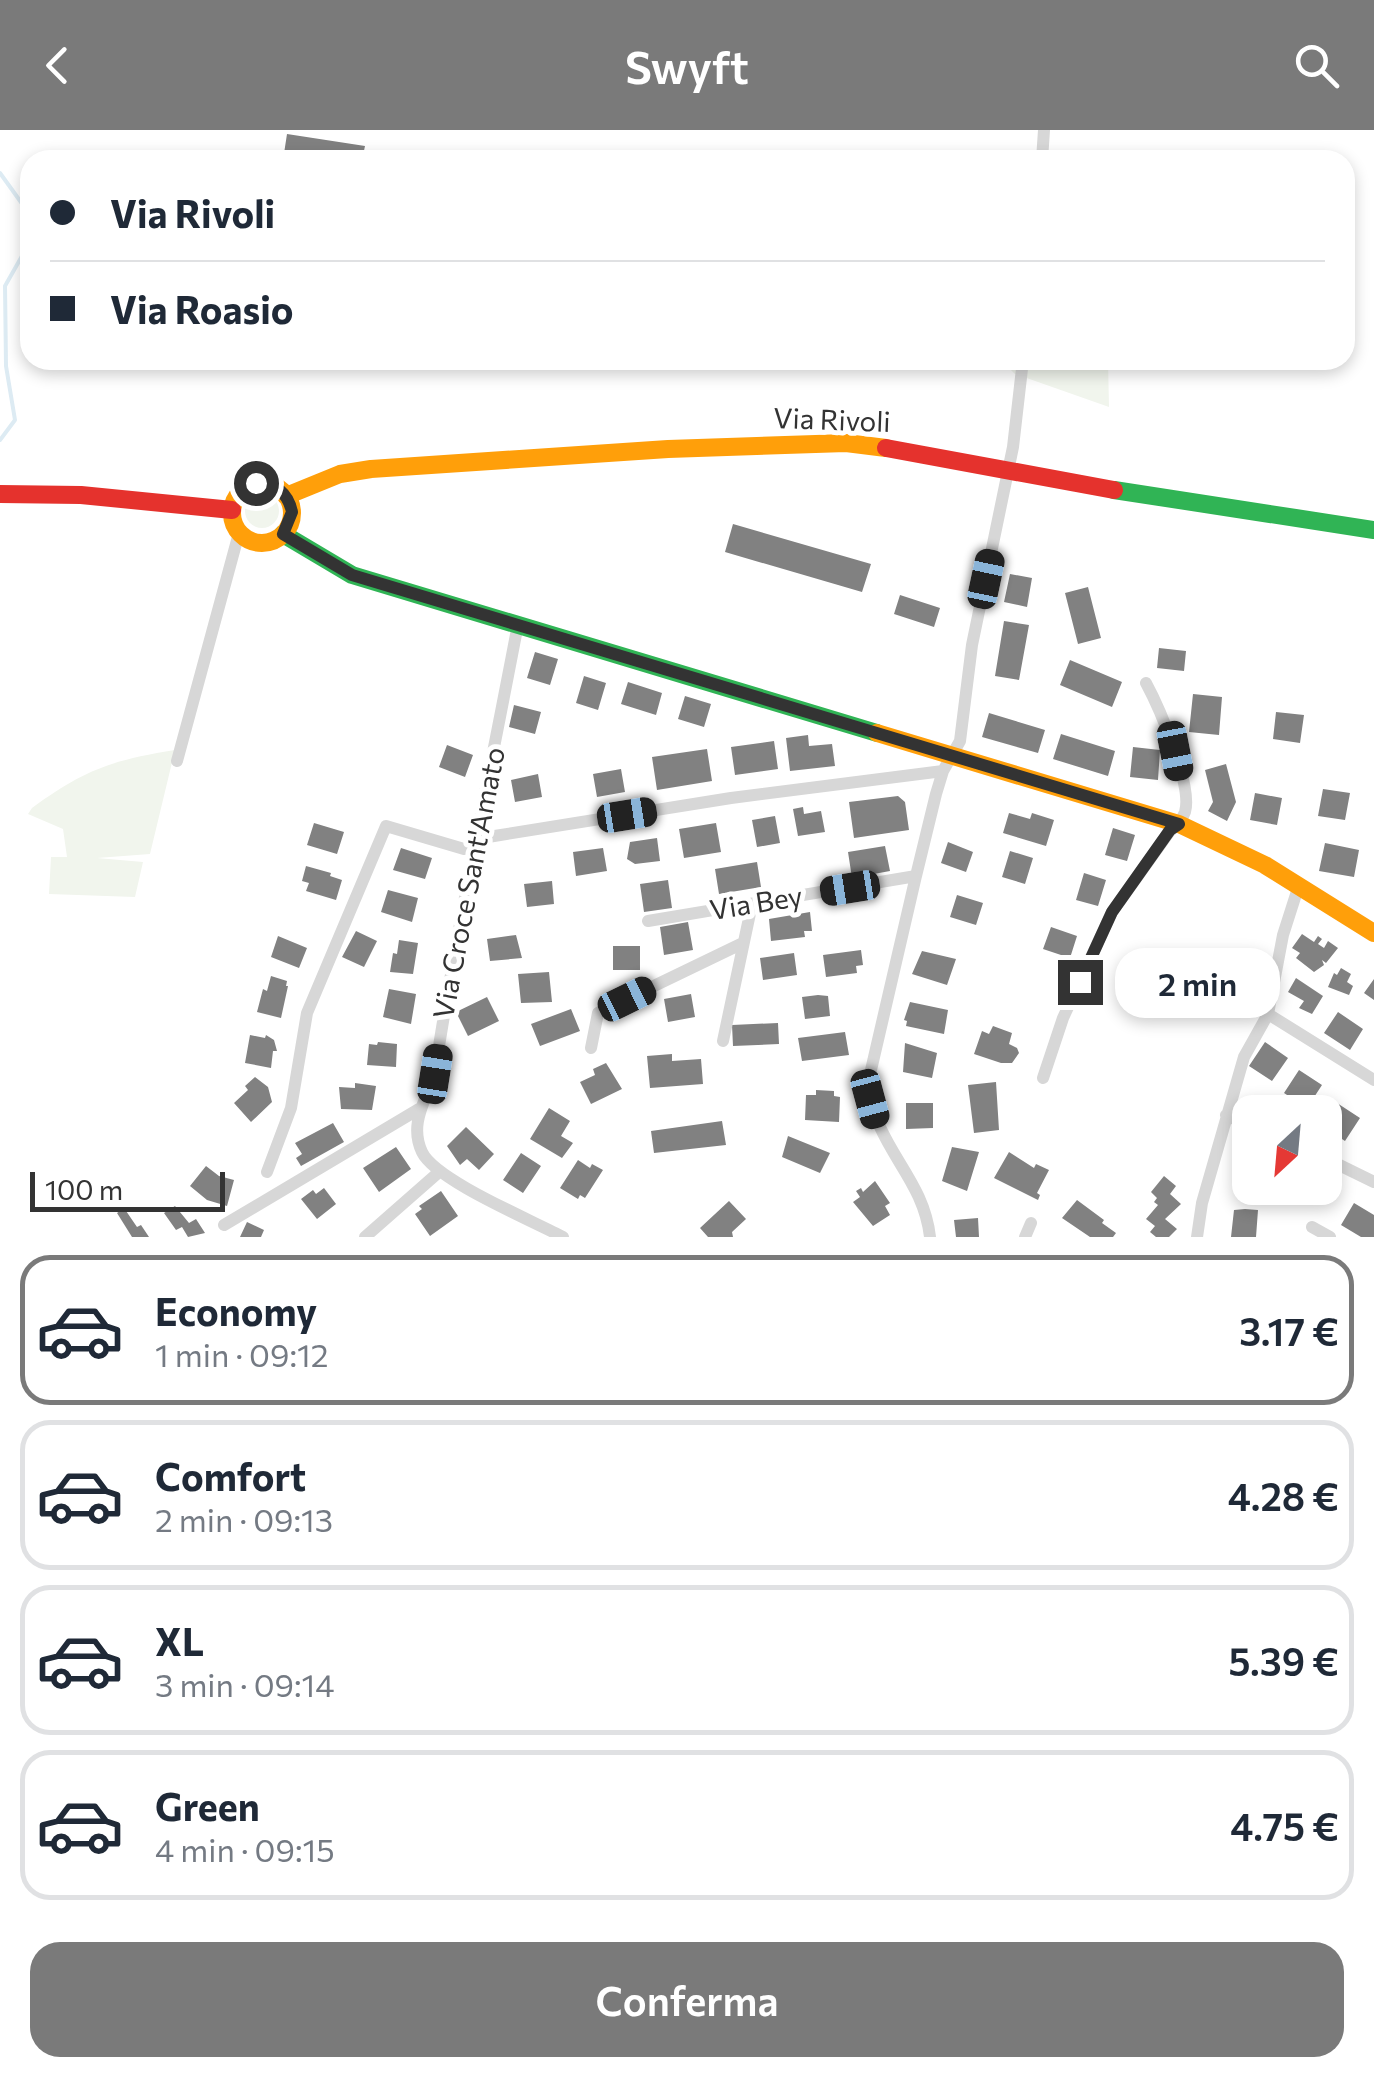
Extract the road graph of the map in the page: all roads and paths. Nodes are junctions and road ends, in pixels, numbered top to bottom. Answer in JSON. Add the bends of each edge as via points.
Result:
{"nodes":[{"id":1,"x":1022,"y":370,"type":"edge"},
{"id":2,"x":1008,"y":470,"type":"junction"},
{"id":3,"x":0,"y":494,"type":"edge"},
{"id":4,"x":286,"y":496,"type":"junction"},
{"id":5,"x":232,"y":510,"type":"junction"},
{"id":6,"x":1374,"y":530,"type":"edge"},
{"id":7,"x":239,"y":533,"type":"junction"},
{"id":8,"x":283,"y":534,"type":"junction"},
{"id":9,"x":518,"y":624,"type":"junction"},
{"id":10,"x":1146,"y":682,"type":"dead end"},
{"id":11,"x":177,"y":761,"type":"dead end"},
{"id":12,"x":948,"y":764,"type":"junction"},
{"id":13,"x":1179,"y":824,"type":"junction"},
{"id":14,"x":476,"y":842,"type":"junction"},
{"id":15,"x":916,"y":876,"type":"junction"},
{"id":16,"x":1298,"y":885,"type":"junction"},
{"id":17,"x":752,"y":904,"type":"junction"},
{"id":18,"x":648,"y":922,"type":"dead end"},
{"id":19,"x":1374,"y":934,"type":"edge"},
{"id":20,"x":744,"y":943,"type":"junction"},
{"id":21,"x":1268,"y":1014,"type":"junction"},
{"id":22,"x":723,"y":1041,"type":"dead end"},
{"id":23,"x":591,"y":1048,"type":"dead end"},
{"id":24,"x":1043,"y":1078,"type":"dead end"},
{"id":25,"x":1374,"y":1080,"type":"edge"},
{"id":26,"x":419,"y":1109,"type":"junction"},
{"id":27,"x":1226,"y":1115,"type":"junction"},
{"id":28,"x":1232,"y":1118,"type":"edge"},
{"id":29,"x":1342,"y":1166,"type":"edge"},
{"id":30,"x":267,"y":1172,"type":"dead end"},
{"id":31,"x":439,"y":1172,"type":"junction"},
{"id":32,"x":1374,"y":1182,"type":"edge"},
{"id":33,"x":1031,"y":1223,"type":"dead end"},
{"id":34,"x":224,"y":1225,"type":"dead end"},
{"id":35,"x":1312,"y":1227,"type":"dead end"},
{"id":36,"x":549,"y":1230,"type":"junction"},
{"id":37,"x":366,"y":1237,"type":"edge"},
{"id":38,"x":536,"y":1237,"type":"edge"},
{"id":39,"x":563,"y":1237,"type":"edge"},
{"id":40,"x":930,"y":1237,"type":"edge"},
{"id":41,"x":1025,"y":1237,"type":"edge"},
{"id":42,"x":1197,"y":1237,"type":"edge"},
{"id":43,"x":1330,"y":1237,"type":"edge"}],
"edges":[{"from":1,"to":2,"type":"street"},
{"from":2,"to":4,"type":"street","name":"Via Rivoli","via":[[819,443],[371,469]]},
{"from":2,"to":6,"type":"street","name":"Via Rivoli","via":[[1169,502]]},
{"from":2,"to":12,"type":"street","via":[[960,741]]},
{"from":3,"to":5,"type":"street"},
{"from":4,"to":5,"type":"street","name":"Via Rivoli","via":[[256,483],[242,490]]},
{"from":4,"to":8,"type":"street","via":[[292,512]]},
{"from":5,"to":7,"type":"street"},
{"from":7,"to":8,"type":"street","via":[[256,543]]},
{"from":7,"to":11,"type":"street"},
{"from":8,"to":9,"type":"street","via":[[352,575]]},
{"from":9,"to":12,"type":"street"},
{"from":9,"to":14,"type":"street","name":"Via Croce Sant'Amato"},
{"from":10,"to":13,"type":"street","via":[[1175,751],[1187,809]]},
{"from":12,"to":13,"type":"street"},
{"from":12,"to":14,"type":"street"},
{"from":12,"to":15,"type":"street"},
{"from":13,"to":16,"type":"street"},
{"from":13,"to":24,"type":"street","via":[[1112,912]]},
{"from":14,"to":26,"type":"street","name":"Via Croce Sant'Amato","via":[[435,1074]]},
{"from":14,"to":30,"type":"street","via":[[464,849],[386,826],[307,1013],[290,1108]]},
{"from":15,"to":17,"type":"street","name":"Via Bey"},
{"from":15,"to":40,"type":"street","via":[[868,1083],[884,1140],[922,1198]]},
{"from":16,"to":19,"type":"street"},
{"from":16,"to":21,"type":"street"},
{"from":17,"to":18,"type":"street","name":"Via Bey"},
{"from":17,"to":20,"type":"street"},
{"from":20,"to":22,"type":"street"},
{"from":20,"to":23,"type":"street","via":[[598,1012]]},
{"from":21,"to":25,"type":"street"},
{"from":21,"to":27,"type":"street","via":[[1244,1057]]},
{"from":26,"to":31,"type":"street","name":"Via Croce Sant'Amato","via":[[418,1142]]},
{"from":26,"to":34,"type":"street"},
{"from":27,"to":28,"type":"street"},
{"from":27,"to":42,"type":"street"},
{"from":29,"to":32,"type":"street"},
{"from":31,"to":36,"type":"street"},
{"from":31,"to":37,"type":"street"},
{"from":33,"to":41,"type":"street"},
{"from":35,"to":43,"type":"street"},
{"from":36,"to":38,"type":"street"},
{"from":36,"to":39,"type":"street"}]}
